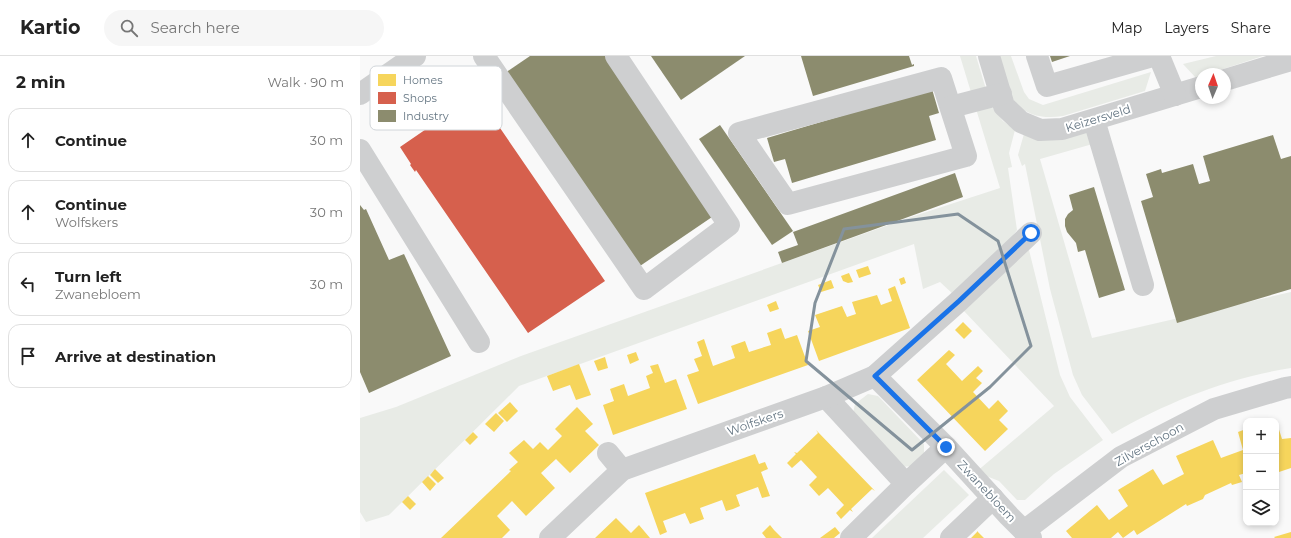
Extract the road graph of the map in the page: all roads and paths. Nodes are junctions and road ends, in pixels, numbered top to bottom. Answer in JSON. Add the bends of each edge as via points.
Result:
{"nodes":[{"id":1,"x":415,"y":56,"type":"edge"},
{"id":2,"x":484,"y":56,"type":"edge"},
{"id":3,"x":616,"y":56,"type":"edge"},
{"id":4,"x":989,"y":56,"type":"edge"},
{"id":5,"x":1037,"y":56,"type":"edge"},
{"id":6,"x":1153,"y":56,"type":"edge"},
{"id":7,"x":1159,"y":56,"type":"edge"},
{"id":8,"x":1291,"y":60,"type":"edge"},
{"id":9,"x":401,"y":66,"type":"edge"},
{"id":10,"x":491,"y":66,"type":"edge"},
{"id":11,"x":1231,"y":78,"type":"edge"},
{"id":12,"x":502,"y":82,"type":"edge"},
{"id":13,"x":370,"y":87,"type":"edge"},
{"id":14,"x":1195,"y":89,"type":"edge"},
{"id":15,"x":360,"y":94,"type":"edge"},
{"id":16,"x":1001,"y":94,"type":"junction"},
{"id":17,"x":1175,"y":95,"type":"junction"},
{"id":18,"x":951,"y":107,"type":"junction"},
{"id":19,"x":1094,"y":120,"type":"junction"},
{"id":20,"x":360,"y":150,"type":"edge"},
{"id":21,"x":1031,"y":233,"type":"dead end"},
{"id":22,"x":1143,"y":286,"type":"dead end"},
{"id":23,"x":479,"y":342,"type":"dead end"},
{"id":24,"x":875,"y":376,"type":"junction"},
{"id":25,"x":1291,"y":387,"type":"edge"},
{"id":26,"x":826,"y":397,"type":"junction"},
{"id":27,"x":946,"y":447,"type":"junction"},
{"id":28,"x":906,"y":484,"type":"junction"},
{"id":29,"x":993,"y":498,"type":"junction"},
{"id":30,"x":1027,"y":534,"type":"edge"},
{"id":31,"x":550,"y":538,"type":"edge"},
{"id":32,"x":851,"y":538,"type":"edge"},
{"id":33,"x":951,"y":538,"type":"edge"}],
"edges":[{"from":1,"to":9,"type":"street"},
{"from":2,"to":10,"type":"street"},
{"from":3,"to":12,"type":"street","via":[[729,225],[644,289]]},
{"from":4,"to":16,"type":"street","name":"Keizersveld"},
{"from":5,"to":6,"type":"street","via":[[1047,86]]},
{"from":7,"to":17,"type":"street"},
{"from":8,"to":11,"type":"street"},
{"from":13,"to":15,"type":"street"},
{"from":14,"to":17,"type":"street","name":"Keizersveld"},
{"from":16,"to":18,"type":"street"},
{"from":16,"to":19,"type":"street","name":"Keizersveld","via":[[1004,106],[1021,122],[1040,130],[1062,129]]},
{"from":17,"to":19,"type":"street","name":"Keizersveld"},
{"from":18,"to":18,"type":"street","via":[[966,156],[788,204],[738,133],[941,78]]},
{"from":19,"to":22,"type":"street"},
{"from":20,"to":23,"type":"street"},
{"from":21,"to":24,"type":"street","name":"Wolfskers"},
{"from":24,"to":26,"type":"street","name":"Wolfskers"},
{"from":24,"to":27,"type":"street","name":"Zwanebloem"},
{"from":25,"to":30,"type":"street","name":"Zilverschoon","via":[[1214,409],[1121,457]]},
{"from":26,"to":28,"type":"street"},
{"from":26,"to":31,"type":"street","name":"Wolfskers","via":[[615,461]]},
{"from":27,"to":28,"type":"street"},
{"from":27,"to":29,"type":"street","name":"Zwanebloem"},
{"from":28,"to":32,"type":"street"},
{"from":29,"to":30,"type":"street","name":"Zwanebloem"},
{"from":29,"to":33,"type":"street"}]}
